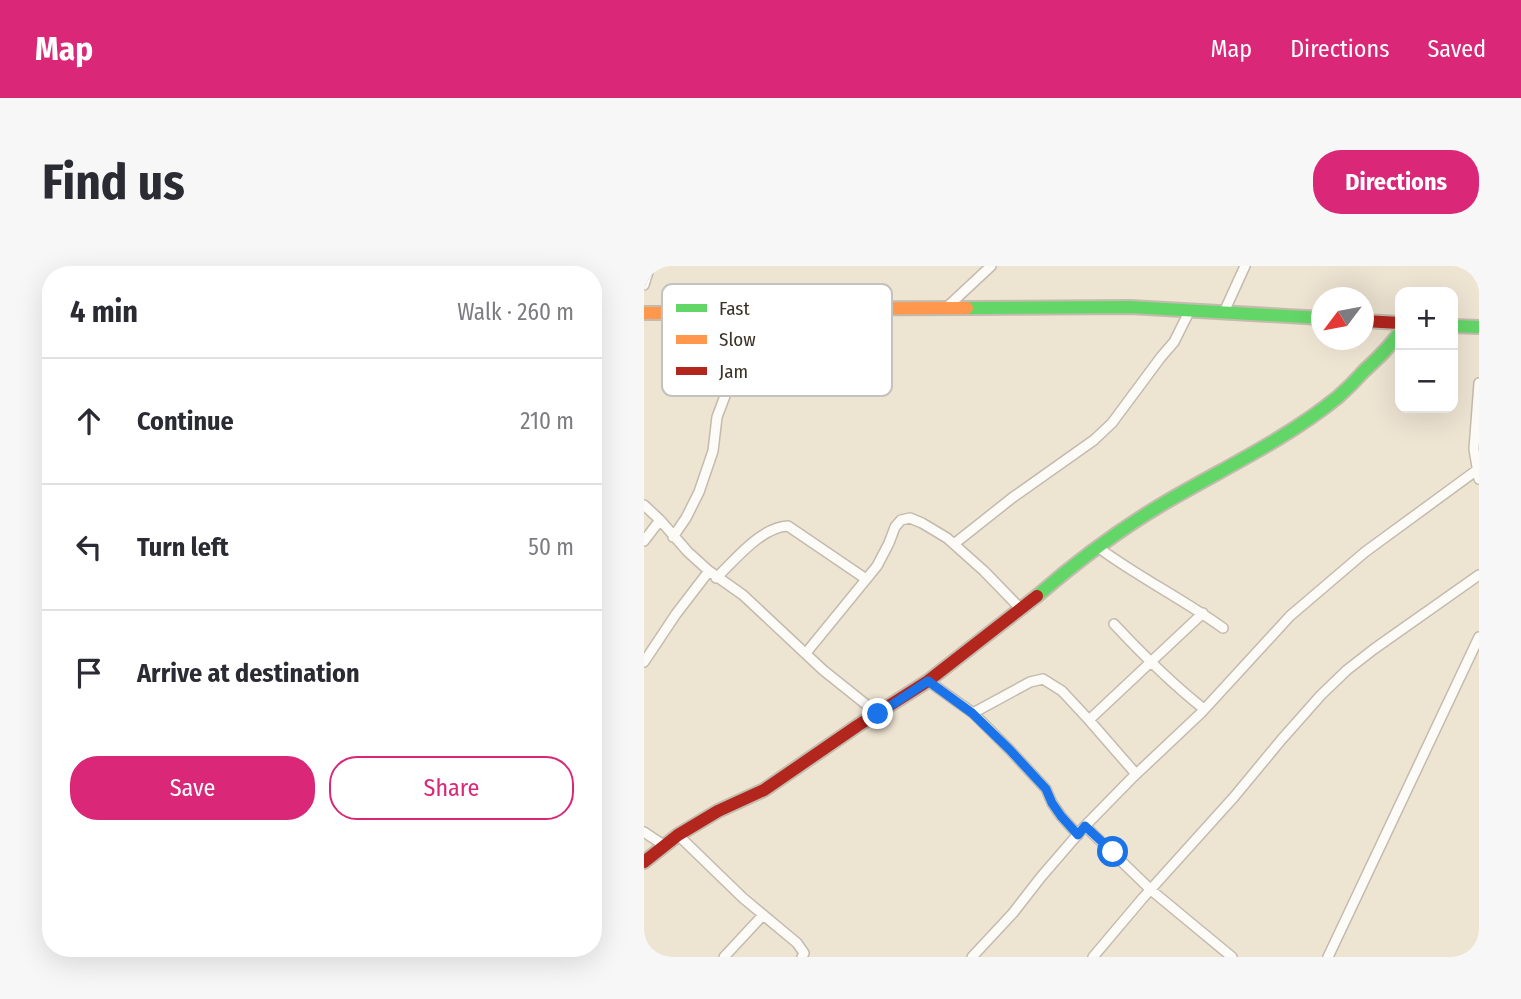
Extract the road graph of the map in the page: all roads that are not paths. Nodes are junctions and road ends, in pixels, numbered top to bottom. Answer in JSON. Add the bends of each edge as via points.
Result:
{"nodes":[{"id":1,"x":650,"y":266,"type":"edge"},
{"id":2,"x":991,"y":266,"type":"edge"},
{"id":3,"x":1245,"y":266,"type":"edge"},
{"id":4,"x":644,"y":285,"type":"edge"},
{"id":5,"x":892,"y":309,"type":"edge"},
{"id":6,"x":945,"y":309,"type":"junction"},
{"id":7,"x":1189,"y":310,"type":"junction"},
{"id":8,"x":662,"y":312,"type":"edge"},
{"id":9,"x":1224,"y":312,"type":"junction"},
{"id":10,"x":644,"y":313,"type":"edge"},
{"id":11,"x":1311,"y":317,"type":"edge"},
{"id":12,"x":1374,"y":322,"type":"edge"},
{"id":13,"x":1395,"y":323,"type":"edge"},
{"id":14,"x":1458,"y":326,"type":"edge"},
{"id":15,"x":1479,"y":327,"type":"edge"},
{"id":16,"x":1395,"y":340,"type":"edge"},
{"id":17,"x":1479,"y":383,"type":"edge"},
{"id":18,"x":725,"y":396,"type":"edge"},
{"id":19,"x":1477,"y":428,"type":"edge"},
{"id":20,"x":1478,"y":475,"type":"edge"},
{"id":21,"x":644,"y":505,"type":"edge"},
{"id":22,"x":660,"y":520,"type":"junction"},
{"id":23,"x":673,"y":537,"type":"junction"},
{"id":24,"x":644,"y":541,"type":"edge"},
{"id":25,"x":954,"y":544,"type":"junction"},
{"id":26,"x":1098,"y":548,"type":"junction"},
{"id":27,"x":713,"y":575,"type":"junction"},
{"id":28,"x":1479,"y":575,"type":"edge"},
{"id":29,"x":866,"y":579,"type":"junction"},
{"id":30,"x":1021,"y":609,"type":"junction"},
{"id":31,"x":1203,"y":613,"type":"junction"},
{"id":32,"x":1114,"y":624,"type":"dead end"},
{"id":33,"x":1223,"y":628,"type":"dead end"},
{"id":34,"x":1479,"y":637,"type":"edge"},
{"id":35,"x":806,"y":653,"type":"junction"},
{"id":36,"x":644,"y":662,"type":"edge"},
{"id":37,"x":1151,"y":663,"type":"junction"},
{"id":38,"x":928,"y":681,"type":"junction"},
{"id":39,"x":1205,"y":709,"type":"junction"},
{"id":40,"x":972,"y":713,"type":"junction"},
{"id":41,"x":878,"y":714,"type":"junction"},
{"id":42,"x":1089,"y":720,"type":"junction"},
{"id":43,"x":1136,"y":774,"type":"junction"},
{"id":44,"x":1085,"y":826,"type":"junction"},
{"id":45,"x":644,"y":832,"type":"edge"},
{"id":46,"x":678,"y":835,"type":"junction"},
{"id":47,"x":1078,"y":835,"type":"junction"},
{"id":48,"x":665,"y":846,"type":"junction"},
{"id":49,"x":644,"y":862,"type":"edge"},
{"id":50,"x":1151,"y":890,"type":"junction"},
{"id":51,"x":763,"y":915,"type":"junction"},
{"id":52,"x":724,"y":957,"type":"edge"},
{"id":53,"x":803,"y":957,"type":"edge"},
{"id":54,"x":972,"y":957,"type":"edge"},
{"id":55,"x":1093,"y":957,"type":"edge"},
{"id":56,"x":1232,"y":957,"type":"edge"},
{"id":57,"x":1328,"y":957,"type":"edge"}],
"edges":[{"from":1,"to":4,"type":"street"},
{"from":2,"to":6,"type":"street"},
{"from":3,"to":9,"type":"street"},
{"from":5,"to":6,"type":"street"},
{"from":6,"to":7,"type":"street"},
{"from":7,"to":9,"type":"street"},
{"from":7,"to":25,"type":"street","via":[[1174,342],[1112,423]]},
{"from":8,"to":10,"type":"street"},
{"from":9,"to":11,"type":"street"},
{"from":12,"to":13,"type":"street"},
{"from":14,"to":15,"type":"street"},
{"from":16,"to":26,"type":"street","via":[[1339,396],[1298,426],[1166,502]]},
{"from":17,"to":19,"type":"street"},
{"from":18,"to":23,"type":"street","via":[[699,492]]},
{"from":19,"to":20,"type":"street"},
{"from":20,"to":39,"type":"street","via":[[1365,552],[1290,615]]},
{"from":21,"to":22,"type":"street"},
{"from":22,"to":23,"type":"street"},
{"from":22,"to":24,"type":"street"},
{"from":23,"to":27,"type":"street"},
{"from":25,"to":29,"type":"street","via":[[922,523],[901,520]]},
{"from":25,"to":30,"type":"street"},
{"from":26,"to":30,"type":"street"},
{"from":26,"to":31,"type":"street"},
{"from":27,"to":29,"type":"street","via":[[753,542],[779,526],[788,526]]},
{"from":27,"to":35,"type":"street","via":[[743,595]]},
{"from":27,"to":36,"type":"street","via":[[676,614]]},
{"from":28,"to":50,"type":"street","via":[[1347,670]]},
{"from":29,"to":35,"type":"street"},
{"from":30,"to":38,"type":"street"},
{"from":31,"to":33,"type":"street"},
{"from":31,"to":37,"type":"street"},
{"from":32,"to":37,"type":"street"},
{"from":34,"to":57,"type":"street"},
{"from":35,"to":41,"type":"street"},
{"from":37,"to":39,"type":"street"},
{"from":37,"to":42,"type":"street"},
{"from":38,"to":40,"type":"street"},
{"from":38,"to":41,"type":"street"},
{"from":39,"to":43,"type":"street"},
{"from":40,"to":42,"type":"street","via":[[1043,679],[1062,691]]},
{"from":40,"to":47,"type":"street","via":[[1046,789]]},
{"from":41,"to":46,"type":"street","via":[[764,790]]},
{"from":42,"to":43,"type":"street"},
{"from":43,"to":44,"type":"street"},
{"from":44,"to":47,"type":"street"},
{"from":44,"to":50,"type":"street"},
{"from":45,"to":48,"type":"street"},
{"from":46,"to":48,"type":"street"},
{"from":46,"to":51,"type":"street"},
{"from":47,"to":54,"type":"street"},
{"from":48,"to":49,"type":"street"},
{"from":50,"to":55,"type":"street"},
{"from":50,"to":56,"type":"street"},
{"from":51,"to":52,"type":"street"},
{"from":51,"to":53,"type":"street","via":[[797,943]]}]}
